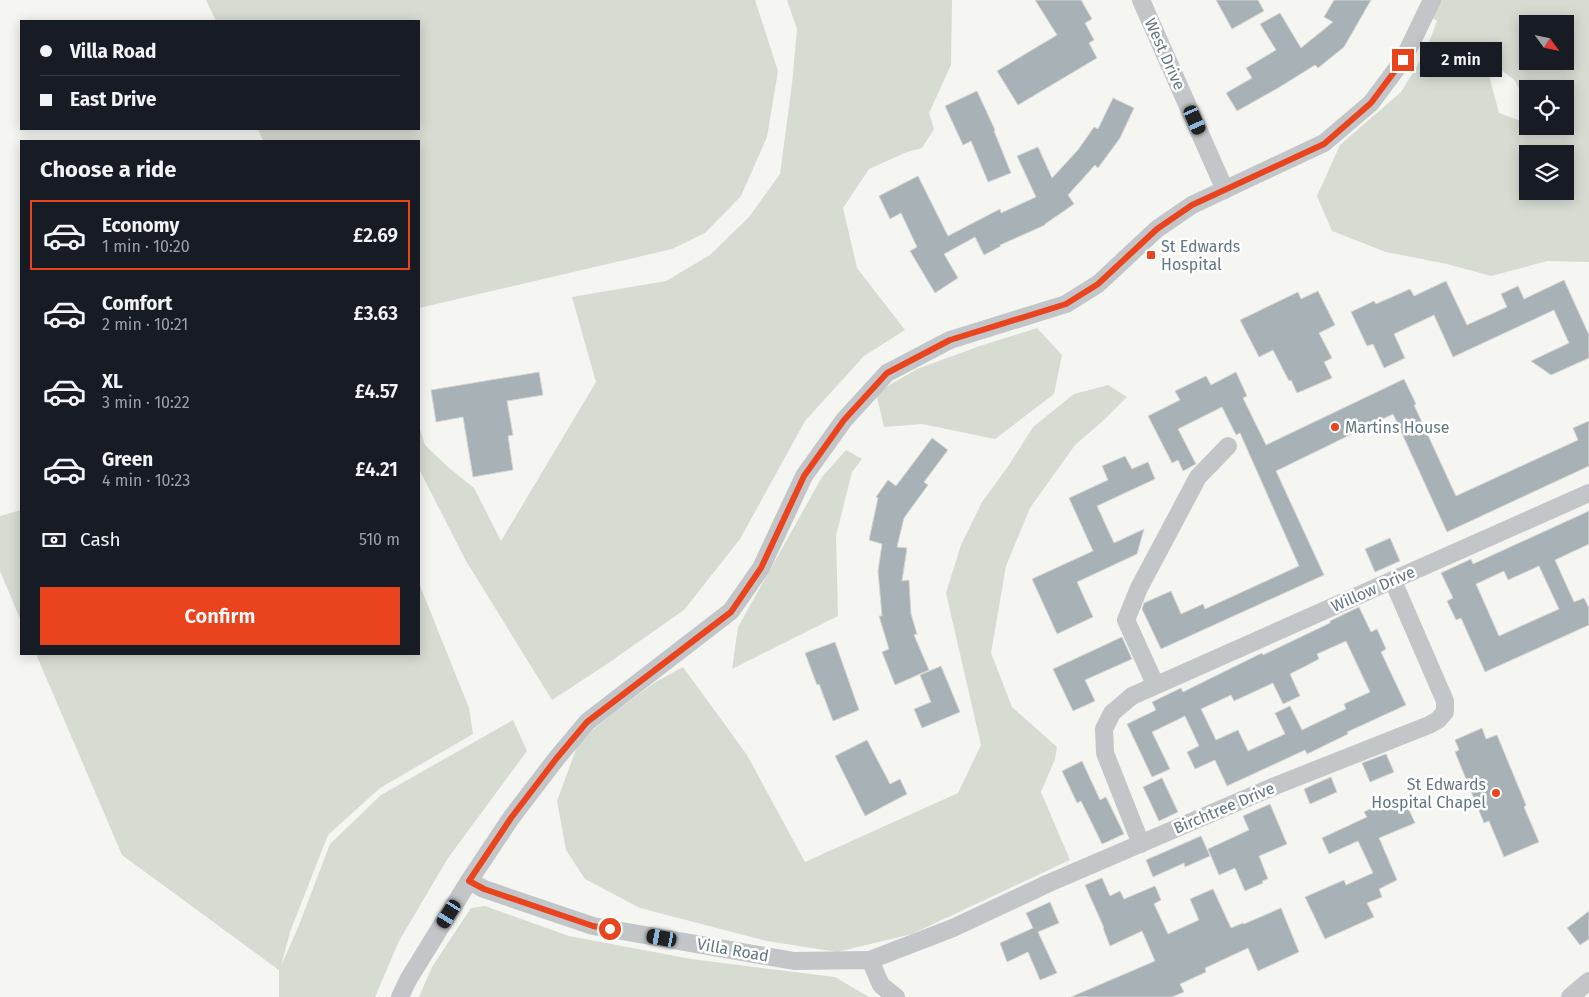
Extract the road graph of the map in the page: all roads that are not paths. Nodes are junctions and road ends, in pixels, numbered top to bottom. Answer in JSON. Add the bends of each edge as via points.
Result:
{"nodes":[{"id":1,"x":1141,"y":0,"type":"edge"},
{"id":2,"x":1432,"y":0,"type":"edge"},
{"id":3,"x":1225,"y":190,"type":"junction"},
{"id":4,"x":1228,"y":446,"type":"dead end"},
{"id":5,"x":1589,"y":493,"type":"edge"},
{"id":6,"x":1392,"y":581,"type":"junction"},
{"id":7,"x":1156,"y":684,"type":"junction"},
{"id":8,"x":1141,"y":844,"type":"junction"},
{"id":9,"x":469,"y":881,"type":"junction"},
{"id":10,"x":870,"y":960,"type":"junction"},
{"id":11,"x":1589,"y":981,"type":"edge"},
{"id":12,"x":400,"y":997,"type":"edge"},
{"id":13,"x":896,"y":997,"type":"edge"},
{"id":14,"x":1570,"y":997,"type":"edge"}],
"edges":[{"from":1,"to":3,"type":"street","name":"West Drive"},
{"from":2,"to":3,"type":"street","via":[[1403,60],[1371,103],[1324,144]]},
{"from":3,"to":9,"type":"street","via":[[1192,205],[1157,229],[1098,284],[1066,304],[950,340],[887,373],[844,420],[804,476],[761,568],[731,612],[587,722],[511,818]]},
{"from":4,"to":7,"type":"street","via":[[1198,477],[1139,588],[1126,620]]},
{"from":5,"to":6,"type":"street","name":"Willow Drive"},
{"from":6,"to":7,"type":"street","name":"Willow Drive"},
{"from":6,"to":8,"type":"street","name":"Birchtree Drive","via":[[1445,701],[1445,712],[1438,720]]},
{"from":7,"to":8,"type":"street","name":"Willow Drive","via":[[1132,696],[1112,713],[1104,729],[1105,753]]},
{"from":8,"to":10,"type":"street","name":"Birchtree Drive","via":[[953,928]]},
{"from":9,"to":10,"type":"street","name":"Villa Road","via":[[593,926],[794,961]]},
{"from":9,"to":12,"type":"street"},
{"from":10,"to":13,"type":"street","via":[[881,985]]},
{"from":11,"to":14,"type":"street"}]}
